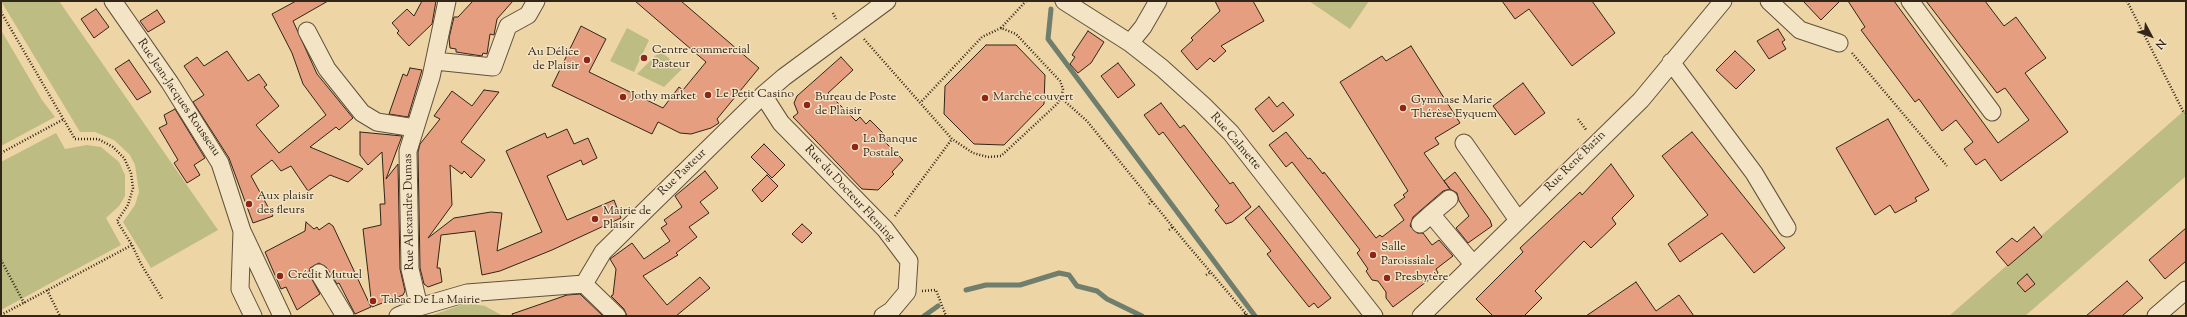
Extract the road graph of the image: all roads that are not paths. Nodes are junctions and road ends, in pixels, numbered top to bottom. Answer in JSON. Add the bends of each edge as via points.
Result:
{"nodes":[{"id":1,"x":113,"y":1,"type":"edge"},
{"id":2,"x":447,"y":1,"type":"edge"},
{"id":3,"x":536,"y":1,"type":"edge"},
{"id":4,"x":887,"y":1,"type":"edge"},
{"id":5,"x":1064,"y":1,"type":"edge"},
{"id":6,"x":1158,"y":1,"type":"edge"},
{"id":7,"x":1723,"y":1,"type":"edge"},
{"id":8,"x":1769,"y":1,"type":"edge"},
{"id":9,"x":1910,"y":1,"type":"edge"},
{"id":10,"x":307,"y":31,"type":"dead end"},
{"id":11,"x":1839,"y":43,"type":"road end"},
{"id":12,"x":1130,"y":44,"type":"junction"},
{"id":13,"x":435,"y":61,"type":"junction"},
{"id":14,"x":1671,"y":62,"type":"junction"},
{"id":15,"x":764,"y":95,"type":"junction"},
{"id":16,"x":1992,"y":112,"type":"dead end"},
{"id":17,"x":415,"y":128,"type":"junction"},
{"id":18,"x":1464,"y":143,"type":"dead end"},
{"id":19,"x":1449,"y":199,"type":"dead end"},
{"id":20,"x":1518,"y":220,"type":"junction"},
{"id":21,"x":1788,"y":228,"type":"dead end"},
{"id":22,"x":242,"y":231,"type":"junction"},
{"id":23,"x":1473,"y":264,"type":"junction"},
{"id":24,"x":319,"y":273,"type":"dead end"},
{"id":25,"x":584,"y":284,"type":"junction"},
{"id":26,"x":2186,"y":290,"type":"edge"},
{"id":27,"x":419,"y":307,"type":"junction"},
{"id":28,"x":251,"y":313,"type":"edge"},
{"id":29,"x":282,"y":316,"type":"edge"},
{"id":30,"x":345,"y":316,"type":"edge"},
{"id":31,"x":398,"y":316,"type":"edge"},
{"id":32,"x":616,"y":316,"type":"edge"},
{"id":33,"x":883,"y":316,"type":"edge"},
{"id":34,"x":1374,"y":316,"type":"edge"},
{"id":35,"x":1421,"y":316,"type":"edge"},
{"id":36,"x":2156,"y":316,"type":"edge"}],
"edges":[{"from":1,"to":22,"type":"street","name":"Rue Jean-Jacques Rousseau","via":[[220,163]]},
{"from":2,"to":13,"type":"street","name":"Rue Alexandre Dumas"},
{"from":3,"to":13,"type":"street","via":[[528,15],[508,26],[493,68]]},
{"from":4,"to":15,"type":"street","name":"Rue Pasteur","via":[[784,77]]},
{"from":5,"to":12,"type":"street","name":"Rue Calmette"},
{"from":6,"to":12,"type":"street"},
{"from":7,"to":14,"type":"street","name":"Rue René Bazin"},
{"from":8,"to":11,"type":"street","via":[[1800,30]]},
{"from":9,"to":16,"type":"street"},
{"from":10,"to":17,"type":"street","via":[[327,69],[362,113],[377,122]]},
{"from":12,"to":34,"type":"street","name":"Rue Calmette","via":[[1175,79],[1231,133]]},
{"from":13,"to":17,"type":"street","name":"Rue Alexandre Dumas"},
{"from":14,"to":20,"type":"street","name":"Rue René Bazin","via":[[1641,100]]},
{"from":14,"to":21,"type":"street","via":[[1754,173]]},
{"from":15,"to":25,"type":"street","name":"Rue Pasteur","via":[[603,252]]},
{"from":15,"to":33,"type":"street","name":"Rue du Docteur Fleming","via":[[781,123],[885,229],[909,261],[907,292],[891,311]]},
{"from":17,"to":27,"type":"street","name":"Rue Alexandre Dumas","via":[[408,151],[410,261]]},
{"from":18,"to":20,"type":"street"},
{"from":19,"to":23,"type":"street","via":[[1426,219]]},
{"from":20,"to":23,"type":"street","name":"Rue René Bazin"},
{"from":22,"to":28,"type":"street","name":"Rue Jean-Jacques Rousseau","via":[[240,289]]},
{"from":22,"to":29,"type":"street"},
{"from":23,"to":35,"type":"street","name":"Rue René Bazin"},
{"from":24,"to":30,"type":"street"},
{"from":25,"to":27,"type":"street","via":[[467,293]]},
{"from":25,"to":32,"type":"street"},
{"from":26,"to":36,"type":"street"},
{"from":27,"to":31,"type":"street"}]}
